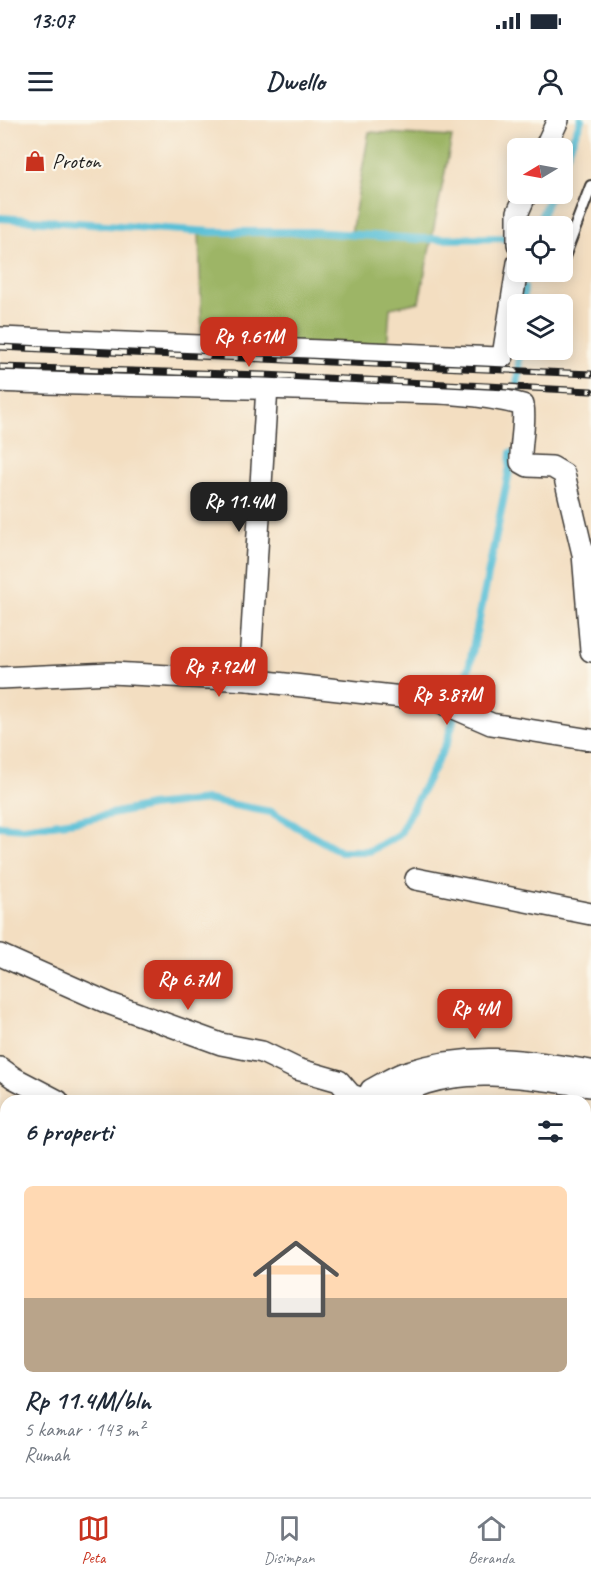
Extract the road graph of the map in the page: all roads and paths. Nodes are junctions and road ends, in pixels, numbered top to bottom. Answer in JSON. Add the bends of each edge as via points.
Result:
{"nodes":[{"id":1,"x":558,"y":120,"type":"edge"},
{"id":2,"x":550,"y":138,"type":"edge"},
{"id":3,"x":591,"y":186,"type":"edge"},
{"id":4,"x":573,"y":233,"type":"edge"},
{"id":5,"x":515,"y":282,"type":"edge"},
{"id":6,"x":0,"y":338,"type":"edge"},
{"id":7,"x":0,"y":381,"type":"edge"},
{"id":8,"x":267,"y":387,"type":"junction"},
{"id":9,"x":591,"y":651,"type":"edge"},
{"id":10,"x":0,"y":678,"type":"edge"},
{"id":11,"x":249,"y":680,"type":"junction"},
{"id":12,"x":591,"y":740,"type":"edge"},
{"id":13,"x":417,"y":879,"type":"dead end"},
{"id":14,"x":591,"y":914,"type":"edge"},
{"id":15,"x":0,"y":955,"type":"edge"},
{"id":16,"x":0,"y":1068,"type":"edge"},
{"id":17,"x":591,"y":1071,"type":"edge"},
{"id":18,"x":591,"y":1086,"type":"edge"},
{"id":19,"x":47,"y":1095,"type":"edge"},
{"id":20,"x":351,"y":1095,"type":"edge"},
{"id":21,"x":378,"y":1095,"type":"edge"},
{"id":22,"x":383,"y":1095,"type":"edge"}],
"edges":[{"from":1,"to":2,"type":"street"},
{"from":3,"to":4,"type":"lane"},
{"from":5,"to":6,"type":"street","via":[[503,356],[499,358]]},
{"from":7,"to":8,"type":"street"},
{"from":8,"to":9,"type":"street","via":[[497,398],[523,405],[520,462],[552,467],[564,474],[583,554]]},
{"from":8,"to":11,"type":"street"},
{"from":10,"to":11,"type":"street","via":[[111,674]]},
{"from":11,"to":12,"type":"street","via":[[438,701],[491,724]]},
{"from":13,"to":14,"type":"street"},
{"from":15,"to":20,"type":"street","via":[[108,1003],[339,1081]]},
{"from":16,"to":19,"type":"street"},
{"from":17,"to":21,"type":"street","via":[[494,1058],[454,1060],[402,1074]]},
{"from":18,"to":22,"type":"street","via":[[483,1074],[453,1077]]}]}
